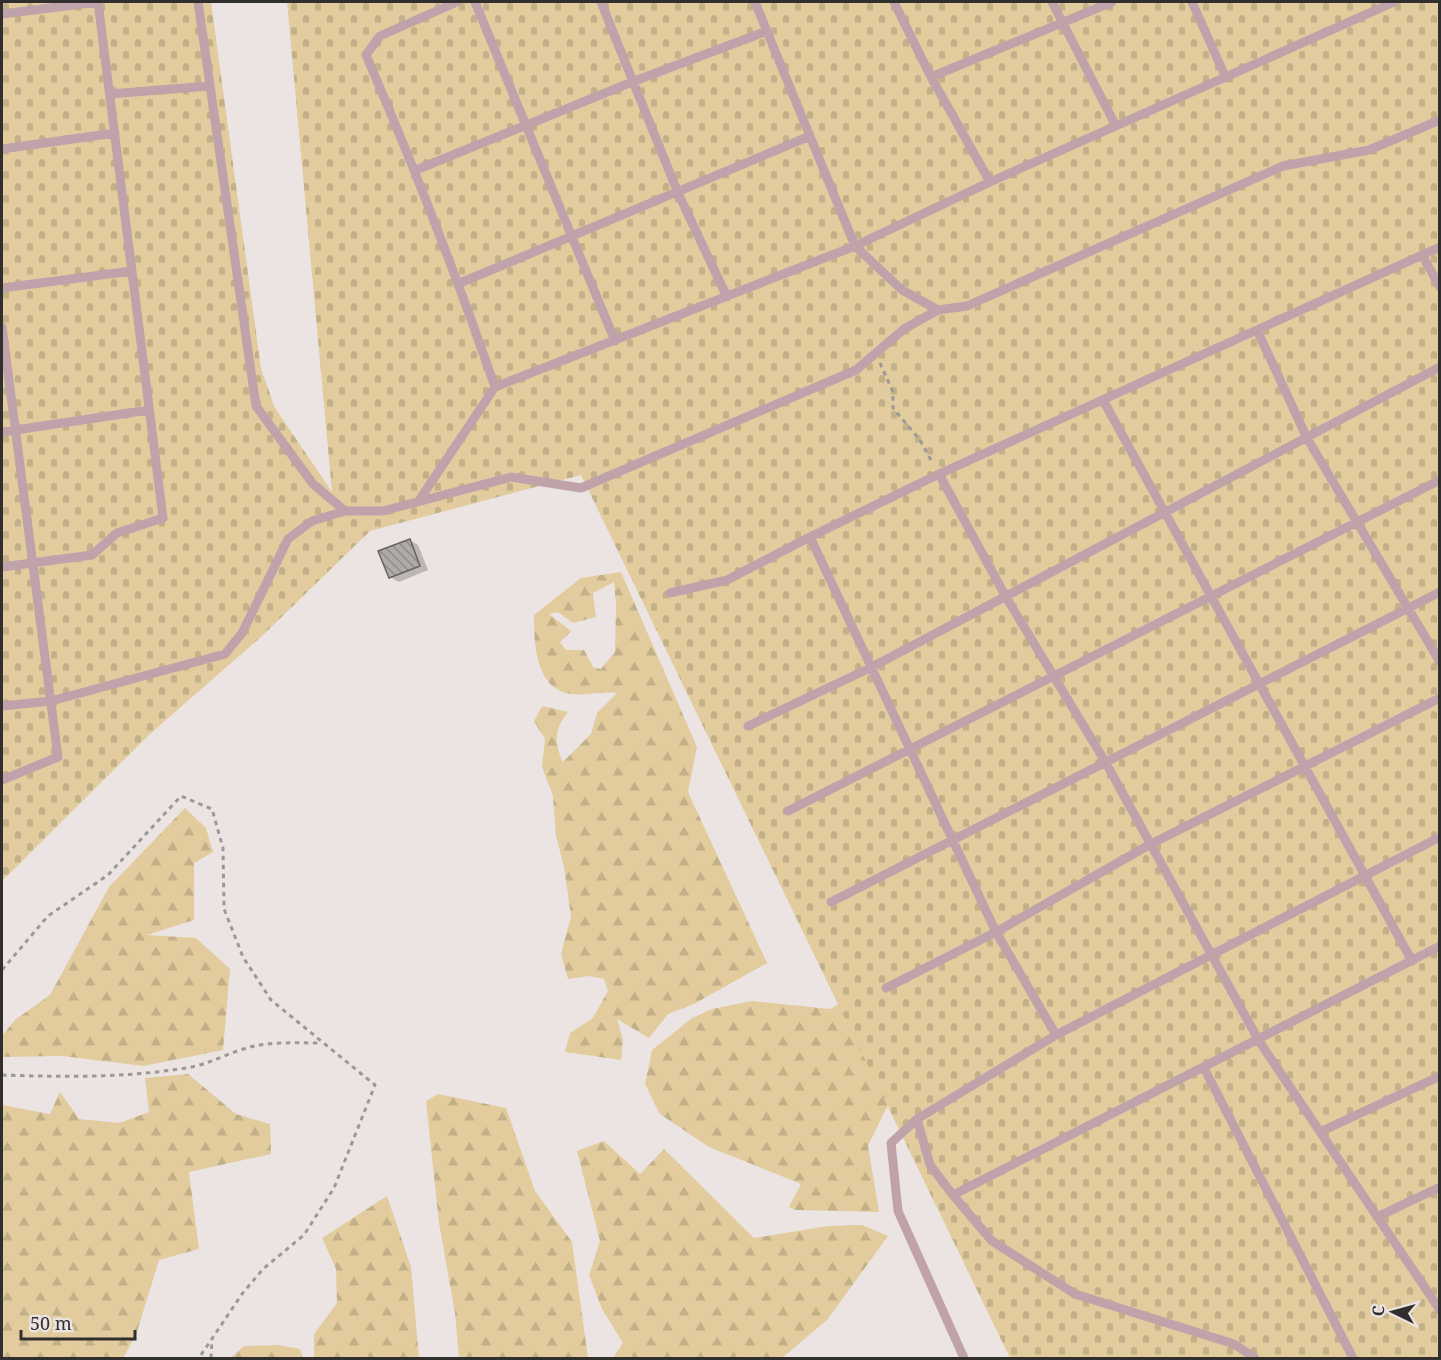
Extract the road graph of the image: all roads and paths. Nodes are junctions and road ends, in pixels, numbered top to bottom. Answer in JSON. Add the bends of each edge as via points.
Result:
{"nodes":[{"id":1,"x":98,"y":2,"type":"edge"},
{"id":2,"x":198,"y":2,"type":"edge"},
{"id":3,"x":457,"y":2,"type":"edge"},
{"id":4,"x":475,"y":2,"type":"edge"},
{"id":5,"x":601,"y":2,"type":"edge"},
{"id":6,"x":755,"y":2,"type":"edge"},
{"id":7,"x":894,"y":2,"type":"edge"},
{"id":8,"x":1052,"y":2,"type":"edge"},
{"id":9,"x":1112,"y":2,"type":"edge"},
{"id":10,"x":1192,"y":2,"type":"edge"},
{"id":11,"x":1394,"y":2,"type":"edge"},
{"id":12,"x":2,"y":14,"type":"edge"},
{"id":13,"x":1062,"y":22,"type":"junction"},
{"id":14,"x":767,"y":31,"type":"junction"},
{"id":15,"x":931,"y":77,"type":"junction"},
{"id":16,"x":1226,"y":78,"type":"junction"},
{"id":17,"x":632,"y":82,"type":"junction"},
{"id":18,"x":209,"y":86,"type":"junction"},
{"id":19,"x":110,"y":94,"type":"junction"},
{"id":20,"x":1440,"y":120,"type":"edge"},
{"id":21,"x":527,"y":126,"type":"junction"},
{"id":22,"x":1116,"y":126,"type":"junction"},
{"id":23,"x":115,"y":133,"type":"junction"},
{"id":24,"x":810,"y":136,"type":"junction"},
{"id":25,"x":2,"y":149,"type":"edge"},
{"id":26,"x":416,"y":170,"type":"junction"},
{"id":27,"x":990,"y":182,"type":"junction"},
{"id":28,"x":678,"y":193,"type":"junction"},
{"id":29,"x":572,"y":236,"type":"junction"},
{"id":30,"x":855,"y":246,"type":"junction"},
{"id":31,"x":1440,"y":247,"type":"edge"},
{"id":32,"x":1422,"y":255,"type":"junction"},
{"id":33,"x":132,"y":271,"type":"junction"},
{"id":34,"x":460,"y":283,"type":"junction"},
{"id":35,"x":1440,"y":287,"type":"edge"},
{"id":36,"x":2,"y":288,"type":"edge"},
{"id":37,"x":727,"y":297,"type":"junction"},
{"id":38,"x":938,"y":310,"type":"junction"},
{"id":39,"x":2,"y":327,"type":"edge"},
{"id":40,"x":1257,"y":330,"type":"junction"},
{"id":41,"x":615,"y":341,"type":"junction"},
{"id":42,"x":875,"y":354,"type":"junction"},
{"id":43,"x":1440,"y":368,"type":"edge"},
{"id":44,"x":495,"y":387,"type":"junction"},
{"id":45,"x":1103,"y":399,"type":"junction"},
{"id":46,"x":149,"y":410,"type":"junction"},
{"id":47,"x":14,"y":430,"type":"junction"},
{"id":48,"x":2,"y":432,"type":"edge"},
{"id":49,"x":1307,"y":438,"type":"junction"},
{"id":50,"x":939,"y":474,"type":"junction"},
{"id":51,"x":1440,"y":480,"type":"edge"},
{"id":52,"x":418,"y":502,"type":"junction"},
{"id":53,"x":345,"y":511,"type":"junction"},
{"id":54,"x":1165,"y":513,"type":"junction"},
{"id":55,"x":1357,"y":522,"type":"junction"},
{"id":56,"x":810,"y":537,"type":"junction"},
{"id":57,"x":33,"y":562,"type":"junction"},
{"id":58,"x":2,"y":567,"type":"edge"},
{"id":59,"x":1440,"y":592,"type":"edge"},
{"id":60,"x":670,"y":593,"type":"dead end"},
{"id":61,"x":1006,"y":597,"type":"junction"},
{"id":62,"x":1212,"y":597,"type":"junction"},
{"id":63,"x":1407,"y":608,"type":"junction"},
{"id":64,"x":1440,"y":662,"type":"edge"},
{"id":65,"x":870,"y":668,"type":"junction"},
{"id":66,"x":1056,"y":677,"type":"junction"},
{"id":67,"x":1259,"y":684,"type":"junction"},
{"id":68,"x":1440,"y":698,"type":"edge"},
{"id":69,"x":51,"y":701,"type":"junction"},
{"id":70,"x":2,"y":706,"type":"edge"},
{"id":71,"x":748,"y":726,"type":"dead end"},
{"id":72,"x":908,"y":751,"type":"junction"},
{"id":73,"x":1106,"y":763,"type":"junction"},
{"id":74,"x":1305,"y":766,"type":"junction"},
{"id":75,"x":2,"y":780,"type":"edge"},
{"id":76,"x":788,"y":811,"type":"dead end"},
{"id":77,"x":1440,"y":837,"type":"edge"},
{"id":78,"x":951,"y":839,"type":"junction"},
{"id":79,"x":1149,"y":844,"type":"junction"},
{"id":80,"x":1365,"y":876,"type":"junction"},
{"id":81,"x":831,"y":902,"type":"dead end"},
{"id":82,"x":996,"y":932,"type":"junction"},
{"id":83,"x":1440,"y":946,"type":"edge"},
{"id":84,"x":1212,"y":956,"type":"junction"},
{"id":85,"x":1412,"y":961,"type":"junction"},
{"id":86,"x":2,"y":970,"type":"edge"},
{"id":87,"x":886,"y":988,"type":"dead end"},
{"id":88,"x":1056,"y":1035,"type":"junction"},
{"id":89,"x":1259,"y":1041,"type":"junction"},
{"id":90,"x":321,"y":1043,"type":"junction"},
{"id":91,"x":1204,"y":1068,"type":"junction"},
{"id":92,"x":2,"y":1075,"type":"edge"},
{"id":93,"x":1440,"y":1076,"type":"edge"},
{"id":94,"x":917,"y":1119,"type":"junction"},
{"id":95,"x":1320,"y":1132,"type":"junction"},
{"id":96,"x":1440,"y":1187,"type":"edge"},
{"id":97,"x":953,"y":1195,"type":"junction"},
{"id":98,"x":1377,"y":1218,"type":"junction"},
{"id":99,"x":1440,"y":1310,"type":"edge"},
{"id":100,"x":212,"y":1338,"type":"junction"},
{"id":101,"x":199,"y":1359,"type":"edge"},
{"id":102,"x":211,"y":1359,"type":"edge"},
{"id":103,"x":964,"y":1359,"type":"edge"},
{"id":104,"x":1255,"y":1359,"type":"edge"},
{"id":105,"x":1353,"y":1359,"type":"edge"}],
"edges":[{"from":1,"to":12,"type":"lane"},
{"from":1,"to":19,"type":"lane"},
{"from":2,"to":18,"type":"lane"},
{"from":3,"to":26,"type":"lane","via":[[380,36],[366,55]]},
{"from":4,"to":21,"type":"lane"},
{"from":5,"to":17,"type":"lane"},
{"from":6,"to":14,"type":"lane"},
{"from":7,"to":15,"type":"lane"},
{"from":8,"to":13,"type":"lane"},
{"from":9,"to":13,"type":"lane"},
{"from":10,"to":16,"type":"lane"},
{"from":11,"to":16,"type":"lane"},
{"from":13,"to":15,"type":"lane"},
{"from":13,"to":22,"type":"lane"},
{"from":14,"to":17,"type":"lane"},
{"from":14,"to":24,"type":"lane"},
{"from":15,"to":27,"type":"lane"},
{"from":16,"to":22,"type":"lane"},
{"from":17,"to":21,"type":"lane"},
{"from":17,"to":28,"type":"lane"},
{"from":18,"to":19,"type":"lane"},
{"from":18,"to":53,"type":"lane","via":[[256,406],[313,484]]},
{"from":19,"to":23,"type":"lane"},
{"from":20,"to":38,"type":"lane","via":[[1369,150],[1283,166],[967,306]]},
{"from":21,"to":26,"type":"lane"},
{"from":21,"to":29,"type":"lane"},
{"from":22,"to":27,"type":"lane"},
{"from":23,"to":25,"type":"lane"},
{"from":23,"to":33,"type":"lane"},
{"from":24,"to":28,"type":"lane"},
{"from":24,"to":30,"type":"lane"},
{"from":26,"to":34,"type":"lane"},
{"from":27,"to":30,"type":"lane"},
{"from":28,"to":29,"type":"lane"},
{"from":28,"to":37,"type":"lane"},
{"from":29,"to":34,"type":"lane"},
{"from":29,"to":41,"type":"lane"},
{"from":30,"to":37,"type":"lane"},
{"from":30,"to":38,"type":"lane","via":[[902,290]]},
{"from":31,"to":32,"type":"lane"},
{"from":32,"to":35,"type":"lane"},
{"from":32,"to":40,"type":"lane"},
{"from":33,"to":36,"type":"lane"},
{"from":33,"to":46,"type":"lane"},
{"from":34,"to":44,"type":"lane"},
{"from":37,"to":41,"type":"lane"},
{"from":38,"to":42,"type":"lane","via":[[904,329]]},
{"from":39,"to":47,"type":"lane"},
{"from":40,"to":45,"type":"lane"},
{"from":40,"to":49,"type":"lane"},
{"from":41,"to":44,"type":"lane"},
{"from":42,"to":50,"type":"path","via":[[893,392],[893,408],[921,440]]},
{"from":42,"to":52,"type":"lane","via":[[856,370],[581,488],[511,477]]},
{"from":43,"to":49,"type":"lane"},
{"from":44,"to":52,"type":"lane"},
{"from":45,"to":50,"type":"lane"},
{"from":45,"to":54,"type":"lane"},
{"from":46,"to":47,"type":"lane"},
{"from":46,"to":57,"type":"lane","via":[[163,518],[117,533],[92,555]]},
{"from":47,"to":48,"type":"lane"},
{"from":47,"to":57,"type":"lane"},
{"from":49,"to":54,"type":"lane"},
{"from":49,"to":55,"type":"lane"},
{"from":50,"to":56,"type":"lane"},
{"from":50,"to":61,"type":"lane"},
{"from":51,"to":55,"type":"lane"},
{"from":52,"to":53,"type":"lane","via":[[383,512]]},
{"from":53,"to":69,"type":"lane","via":[[312,521],[288,539],[242,633],[225,654]]},
{"from":54,"to":61,"type":"lane"},
{"from":54,"to":62,"type":"lane"},
{"from":55,"to":62,"type":"lane"},
{"from":55,"to":63,"type":"lane"},
{"from":56,"to":60,"type":"lane","via":[[727,580]]},
{"from":56,"to":65,"type":"lane"},
{"from":57,"to":58,"type":"lane"},
{"from":57,"to":69,"type":"lane"},
{"from":59,"to":63,"type":"lane"},
{"from":61,"to":65,"type":"lane"},
{"from":61,"to":66,"type":"lane"},
{"from":62,"to":66,"type":"lane"},
{"from":62,"to":67,"type":"lane"},
{"from":63,"to":64,"type":"lane"},
{"from":63,"to":67,"type":"lane"},
{"from":65,"to":71,"type":"lane"},
{"from":65,"to":72,"type":"lane"},
{"from":66,"to":72,"type":"lane"},
{"from":66,"to":73,"type":"lane"},
{"from":67,"to":73,"type":"lane"},
{"from":67,"to":74,"type":"lane"},
{"from":68,"to":74,"type":"lane"},
{"from":69,"to":70,"type":"lane"},
{"from":69,"to":75,"type":"lane","via":[[58,757]]},
{"from":72,"to":76,"type":"lane"},
{"from":72,"to":78,"type":"lane"},
{"from":73,"to":78,"type":"lane"},
{"from":73,"to":79,"type":"lane"},
{"from":74,"to":79,"type":"lane"},
{"from":74,"to":80,"type":"lane"},
{"from":77,"to":80,"type":"lane"},
{"from":78,"to":81,"type":"lane"},
{"from":78,"to":82,"type":"lane"},
{"from":79,"to":82,"type":"lane"},
{"from":79,"to":84,"type":"lane"},
{"from":80,"to":84,"type":"lane"},
{"from":80,"to":85,"type":"lane"},
{"from":82,"to":87,"type":"lane"},
{"from":82,"to":88,"type":"lane"},
{"from":83,"to":85,"type":"lane"},
{"from":84,"to":88,"type":"lane"},
{"from":84,"to":89,"type":"lane"},
{"from":85,"to":89,"type":"lane"},
{"from":86,"to":90,"type":"path","via":[[48,916],[108,875],[181,796],[212,809],[223,848],[224,909],[243,957],[271,1000]]},
{"from":88,"to":94,"type":"lane"},
{"from":89,"to":91,"type":"lane"},
{"from":89,"to":95,"type":"lane"},
{"from":90,"to":92,"type":"path","via":[[273,1042],[240,1050],[214,1062],[169,1071],[98,1077]]},
{"from":90,"to":100,"type":"path","via":[[375,1085],[370,1100],[334,1188],[304,1235],[263,1269]]},
{"from":91,"to":97,"type":"lane"},
{"from":91,"to":105,"type":"lane"},
{"from":93,"to":95,"type":"lane"},
{"from":94,"to":97,"type":"lane","via":[[930,1165]]},
{"from":94,"to":103,"type":"lane","via":[[891,1143],[898,1211]]},
{"from":95,"to":98,"type":"lane"},
{"from":96,"to":98,"type":"lane"},
{"from":97,"to":104,"type":"lane","via":[[992,1241],[1075,1294],[1234,1344]]},
{"from":98,"to":99,"type":"lane"},
{"from":100,"to":101,"type":"path"},
{"from":100,"to":102,"type":"path"}]}
